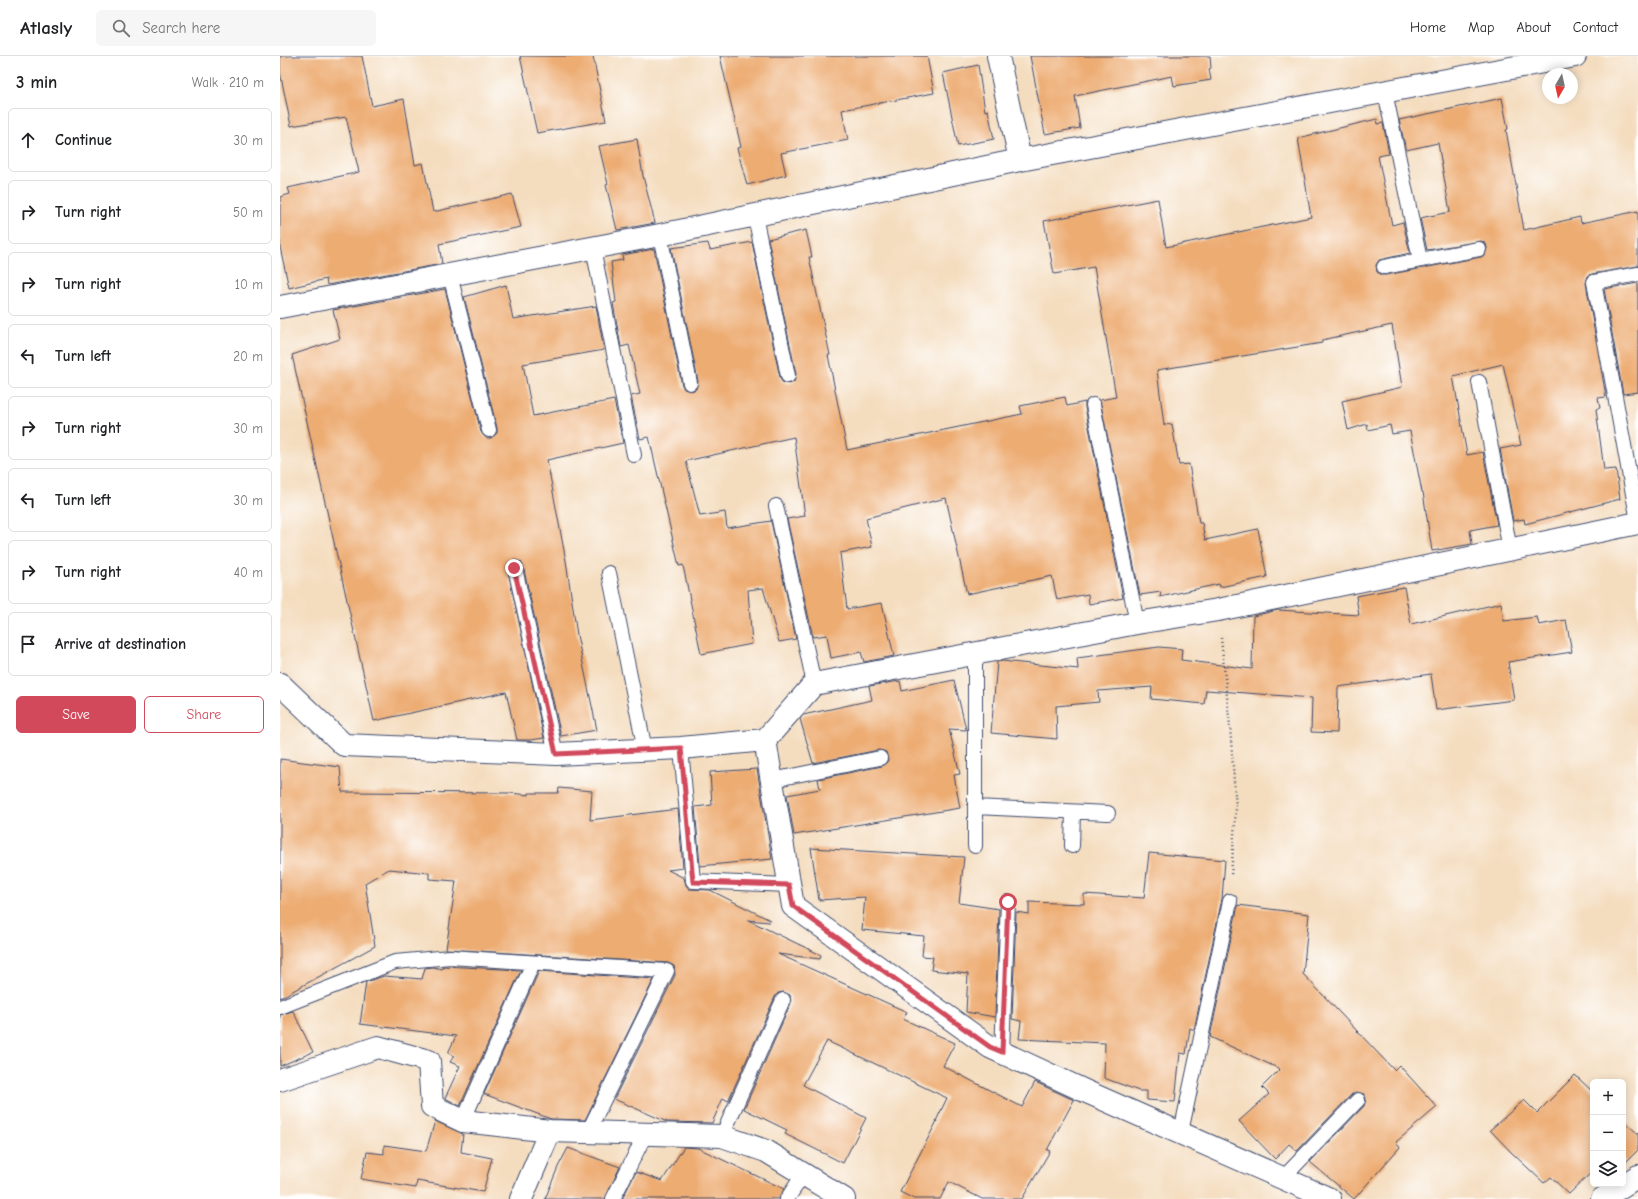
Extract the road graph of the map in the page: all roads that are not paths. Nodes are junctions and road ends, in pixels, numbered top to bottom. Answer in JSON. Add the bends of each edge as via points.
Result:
{"nodes":[{"id":1,"x":998,"y":56,"type":"edge"},
{"id":2,"x":1575,"y":56,"type":"edge"},
{"id":3,"x":1385,"y":92,"type":"junction"},
{"id":4,"x":1020,"y":160,"type":"junction"},
{"id":5,"x":755,"y":216,"type":"junction"},
{"id":6,"x":660,"y":235,"type":"junction"},
{"id":7,"x":593,"y":248,"type":"junction"},
{"id":8,"x":1479,"y":249,"type":"dead end"},
{"id":9,"x":1420,"y":260,"type":"junction"},
{"id":10,"x":1384,"y":267,"type":"dead end"},
{"id":11,"x":1638,"y":274,"type":"edge"},
{"id":12,"x":450,"y":275,"type":"junction"},
{"id":13,"x":280,"y":307,"type":"edge"},
{"id":14,"x":788,"y":376,"type":"dead end"},
{"id":15,"x":690,"y":382,"type":"dead end"},
{"id":16,"x":1479,"y":382,"type":"dead end"},
{"id":17,"x":1093,"y":405,"type":"dead end"},
{"id":18,"x":489,"y":430,"type":"dead end"},
{"id":19,"x":634,"y":455,"type":"dead end"},
{"id":20,"x":776,"y":506,"type":"dead end"},
{"id":21,"x":1638,"y":522,"type":"edge"},
{"id":22,"x":1510,"y":550,"type":"junction"},
{"id":23,"x":514,"y":568,"type":"dead end"},
{"id":24,"x":609,"y":572,"type":"dead end"},
{"id":25,"x":1137,"y":623,"type":"junction"},
{"id":26,"x":975,"y":653,"type":"junction"},
{"id":27,"x":814,"y":684,"type":"junction"},
{"id":28,"x":284,"y":694,"type":"edge"},
{"id":29,"x":766,"y":740,"type":"junction"},
{"id":30,"x":681,"y":748,"type":"junction"},
{"id":31,"x":645,"y":750,"type":"junction"},
{"id":32,"x":556,"y":754,"type":"junction"},
{"id":33,"x":880,"y":758,"type":"dead end"},
{"id":34,"x":772,"y":780,"type":"junction"},
{"id":35,"x":975,"y":807,"type":"junction"},
{"id":36,"x":1073,"y":812,"type":"junction"},
{"id":37,"x":1108,"y":813,"type":"dead end"},
{"id":38,"x":975,"y":846,"type":"dead end"},
{"id":39,"x":1072,"y":846,"type":"dead end"},
{"id":40,"x":789,"y":885,"type":"junction"},
{"id":41,"x":1230,"y":901,"type":"road end"},
{"id":42,"x":1008,"y":902,"type":"dead end"},
{"id":43,"x":533,"y":964,"type":"junction"},
{"id":44,"x":783,"y":1000,"type":"dead end"},
{"id":45,"x":280,"y":1007,"type":"edge"},
{"id":46,"x":1002,"y":1052,"type":"junction"},
{"id":47,"x":280,"y":1080,"type":"edge"},
{"id":48,"x":1358,"y":1100,"type":"dead end"},
{"id":49,"x":463,"y":1121,"type":"junction"},
{"id":50,"x":550,"y":1131,"type":"junction"},
{"id":51,"x":588,"y":1132,"type":"junction"},
{"id":52,"x":1181,"y":1132,"type":"junction"},
{"id":53,"x":645,"y":1135,"type":"junction"},
{"id":54,"x":722,"y":1136,"type":"junction"},
{"id":55,"x":803,"y":1175,"type":"junction"},
{"id":56,"x":1638,"y":1176,"type":"edge"},
{"id":57,"x":1284,"y":1177,"type":"junction"},
{"id":58,"x":521,"y":1199,"type":"edge"},
{"id":59,"x":613,"y":1199,"type":"edge"},
{"id":60,"x":787,"y":1199,"type":"edge"},
{"id":61,"x":844,"y":1199,"type":"edge"},
{"id":62,"x":1330,"y":1199,"type":"edge"},
{"id":63,"x":1602,"y":1199,"type":"edge"}],
"edges":[{"from":1,"to":4,"type":"street"},
{"from":2,"to":3,"type":"street"},
{"from":3,"to":4,"type":"street"},
{"from":3,"to":9,"type":"lane"},
{"from":4,"to":5,"type":"street"},
{"from":5,"to":6,"type":"street"},
{"from":5,"to":14,"type":"lane"},
{"from":6,"to":7,"type":"street"},
{"from":6,"to":15,"type":"lane"},
{"from":7,"to":12,"type":"street"},
{"from":7,"to":19,"type":"lane"},
{"from":8,"to":9,"type":"lane"},
{"from":9,"to":10,"type":"lane"},
{"from":11,"to":21,"type":"lane","via":[[1594,282]]},
{"from":12,"to":13,"type":"street"},
{"from":12,"to":18,"type":"lane"},
{"from":16,"to":22,"type":"lane"},
{"from":17,"to":25,"type":"lane"},
{"from":20,"to":27,"type":"lane"},
{"from":21,"to":22,"type":"street"},
{"from":22,"to":25,"type":"street","via":[[1218,610]]},
{"from":23,"to":32,"type":"lane"},
{"from":24,"to":31,"type":"lane"},
{"from":25,"to":26,"type":"street"},
{"from":26,"to":27,"type":"street"},
{"from":26,"to":35,"type":"lane"},
{"from":27,"to":29,"type":"street"},
{"from":28,"to":32,"type":"street","via":[[344,745]]},
{"from":29,"to":30,"type":"street"},
{"from":29,"to":34,"type":"street"},
{"from":30,"to":31,"type":"street"},
{"from":30,"to":40,"type":"lane","via":[[693,882]]},
{"from":31,"to":32,"type":"street"},
{"from":33,"to":34,"type":"lane"},
{"from":34,"to":40,"type":"street"},
{"from":35,"to":36,"type":"lane"},
{"from":35,"to":38,"type":"lane"},
{"from":36,"to":37,"type":"lane"},
{"from":36,"to":39,"type":"lane"},
{"from":40,"to":46,"type":"street","via":[[793,906],[990,1047]]},
{"from":41,"to":52,"type":"lane"},
{"from":42,"to":46,"type":"lane"},
{"from":43,"to":45,"type":"lane","via":[[450,958],[395,962]]},
{"from":43,"to":49,"type":"lane"},
{"from":43,"to":51,"type":"lane","via":[[667,971]]},
{"from":44,"to":54,"type":"lane"},
{"from":46,"to":52,"type":"street"},
{"from":47,"to":49,"type":"street","via":[[378,1047],[429,1061],[432,1106]]},
{"from":48,"to":57,"type":"lane"},
{"from":49,"to":50,"type":"street"},
{"from":50,"to":51,"type":"street"},
{"from":50,"to":58,"type":"street"},
{"from":51,"to":53,"type":"street"},
{"from":52,"to":57,"type":"street"},
{"from":53,"to":54,"type":"street"},
{"from":53,"to":59,"type":"lane"},
{"from":54,"to":55,"type":"street","via":[[766,1151]]},
{"from":55,"to":60,"type":"lane"},
{"from":55,"to":61,"type":"street"},
{"from":56,"to":63,"type":"street"},
{"from":57,"to":62,"type":"street"}]}
